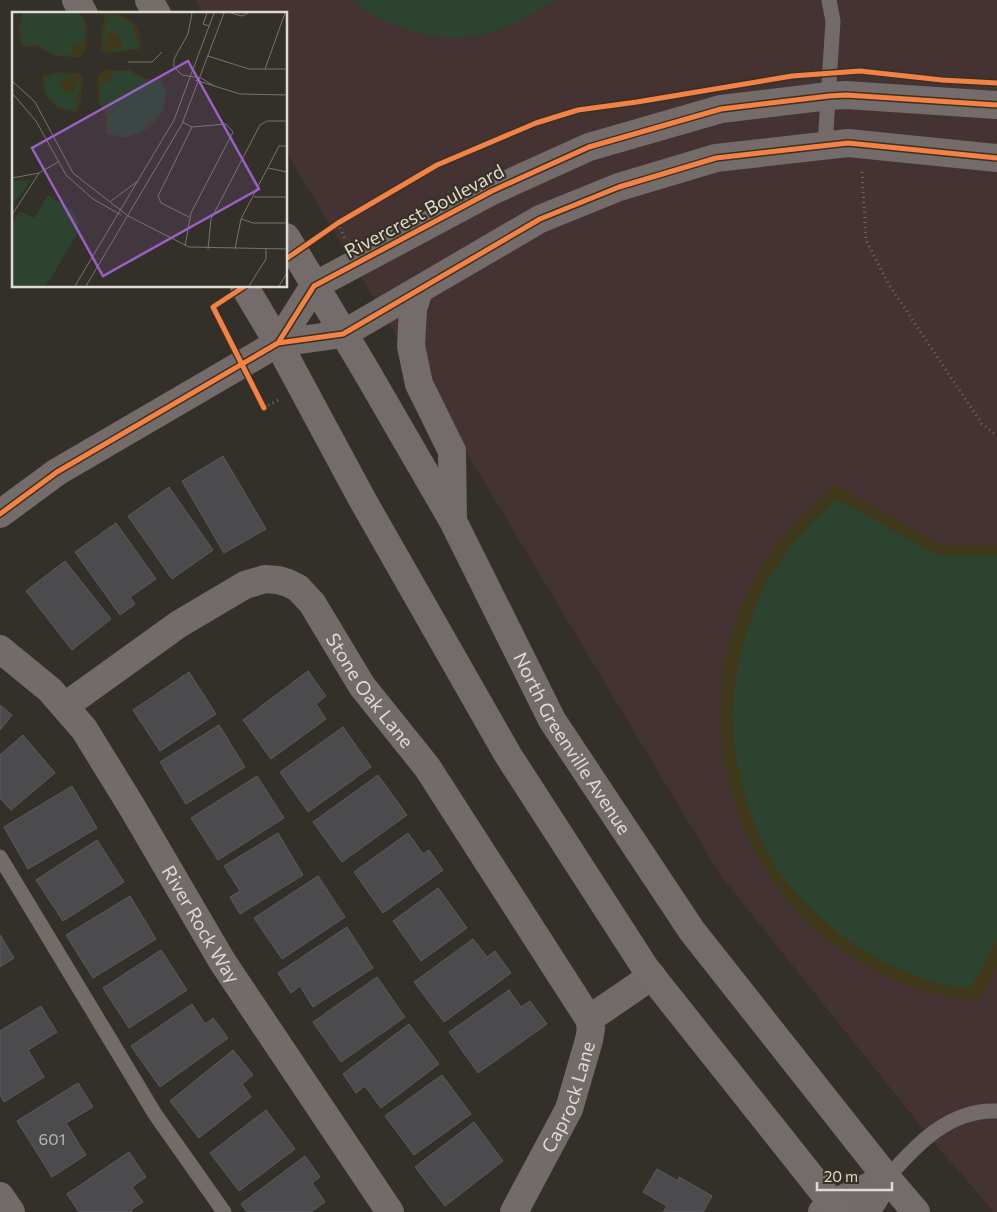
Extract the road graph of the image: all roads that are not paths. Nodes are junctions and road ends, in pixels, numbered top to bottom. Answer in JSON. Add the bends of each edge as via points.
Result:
{"nodes":[{"id":1,"x":76,"y":0,"type":"edge"},
{"id":2,"x":149,"y":0,"type":"edge"},
{"id":3,"x":829,"y":0,"type":"edge"},
{"id":4,"x":83,"y":12,"type":"edge"},
{"id":5,"x":156,"y":12,"type":"edge"},
{"id":6,"x":829,"y":96,"type":"junction"},
{"id":7,"x":997,"y":105,"type":"edge"},
{"id":8,"x":825,"y":145,"type":"junction"},
{"id":9,"x":997,"y":158,"type":"edge"},
{"id":10,"x":288,"y":240,"type":"edge"},
{"id":11,"x":314,"y":286,"type":"junction"},
{"id":12,"x":245,"y":288,"type":"edge"},
{"id":13,"x":419,"y":290,"type":"junction"},
{"id":14,"x":343,"y":334,"type":"junction"},
{"id":15,"x":278,"y":343,"type":"junction"},
{"id":16,"x":0,"y":514,"type":"edge"},
{"id":17,"x":453,"y":521,"type":"junction"},
{"id":18,"x":0,"y":649,"type":"edge"},
{"id":19,"x":65,"y":706,"type":"junction"},
{"id":20,"x":0,"y":857,"type":"edge"},
{"id":21,"x":652,"y":976,"type":"junction"},
{"id":22,"x":589,"y":1019,"type":"junction"},
{"id":23,"x":997,"y":1111,"type":"edge"},
{"id":24,"x":887,"y":1178,"type":"junction"},
{"id":25,"x":0,"y":1196,"type":"edge"},
{"id":26,"x":831,"y":1209,"type":"edge"},
{"id":27,"x":11,"y":1212,"type":"edge"},
{"id":28,"x":224,"y":1212,"type":"edge"},
{"id":29,"x":390,"y":1212,"type":"edge"},
{"id":30,"x":514,"y":1212,"type":"edge"},
{"id":31,"x":866,"y":1212,"type":"edge"},
{"id":32,"x":916,"y":1212,"type":"edge"}],
"edges":[{"from":1,"to":4,"type":"main road"},
{"from":2,"to":5,"type":"main road"},
{"from":3,"to":6,"type":"lane","via":[[833,21]]},
{"from":6,"to":7,"type":"main road","name":"Rivercrest Boulevard"},
{"from":6,"to":8,"type":"lane"},
{"from":6,"to":11,"type":"main road","name":"Rivercrest Boulevard","via":[[720,109],[589,147],[492,191]]},
{"from":8,"to":9,"type":"main road","name":"Rivercrest Boulevard","via":[[848,143]]},
{"from":8,"to":13,"type":"main road","name":"Rivercrest Boulevard","via":[[716,158],[619,186],[540,219]]},
{"from":10,"to":11,"type":"main road","name":"North Greenville Avenue"},
{"from":11,"to":14,"type":"main road","name":"North Greenville Avenue"},
{"from":11,"to":15,"type":"main road","name":"Rivercrest Boulevard"},
{"from":12,"to":15,"type":"main road"},
{"from":13,"to":14,"type":"main road","name":"Rivercrest Boulevard"},
{"from":13,"to":17,"type":"main road","via":[[413,309],[411,346],[419,384],[452,451]]},
{"from":14,"to":15,"type":"main road","name":"Rivercrest Boulevard"},
{"from":14,"to":17,"type":"main road","name":"North Greenville Avenue"},
{"from":15,"to":16,"type":"main road","name":"Rivercrest Boulevard","via":[[57,472]]},
{"from":15,"to":21,"type":"main road","via":[[362,500],[508,755]]},
{"from":17,"to":24,"type":"main road","name":"North Greenville Avenue","via":[[552,720],[692,931]]},
{"from":18,"to":19,"type":"street","name":"River Rock Way"},
{"from":19,"to":22,"type":"street","name":"Stone Oak Lane","via":[[172,628],[245,584],[271,580],[298,588],[312,603],[362,686],[426,767]]},
{"from":19,"to":29,"type":"street","name":"River Rock Way","via":[[84,729],[118,783],[232,977]]},
{"from":20,"to":28,"type":"lane","via":[[155,1114]]},
{"from":21,"to":22,"type":"street","name":"Caprock Lane"},
{"from":21,"to":26,"type":"main road"},
{"from":22,"to":30,"type":"street","name":"Caprock Lane","via":[[589,1040],[569,1109]]},
{"from":23,"to":24,"type":"lane","via":[[975,1111],[945,1125],[908,1154]]},
{"from":24,"to":26,"type":"street"},
{"from":24,"to":31,"type":"street"},
{"from":24,"to":32,"type":"main road","name":"North Greenville Avenue"},
{"from":25,"to":27,"type":"street"}]}
